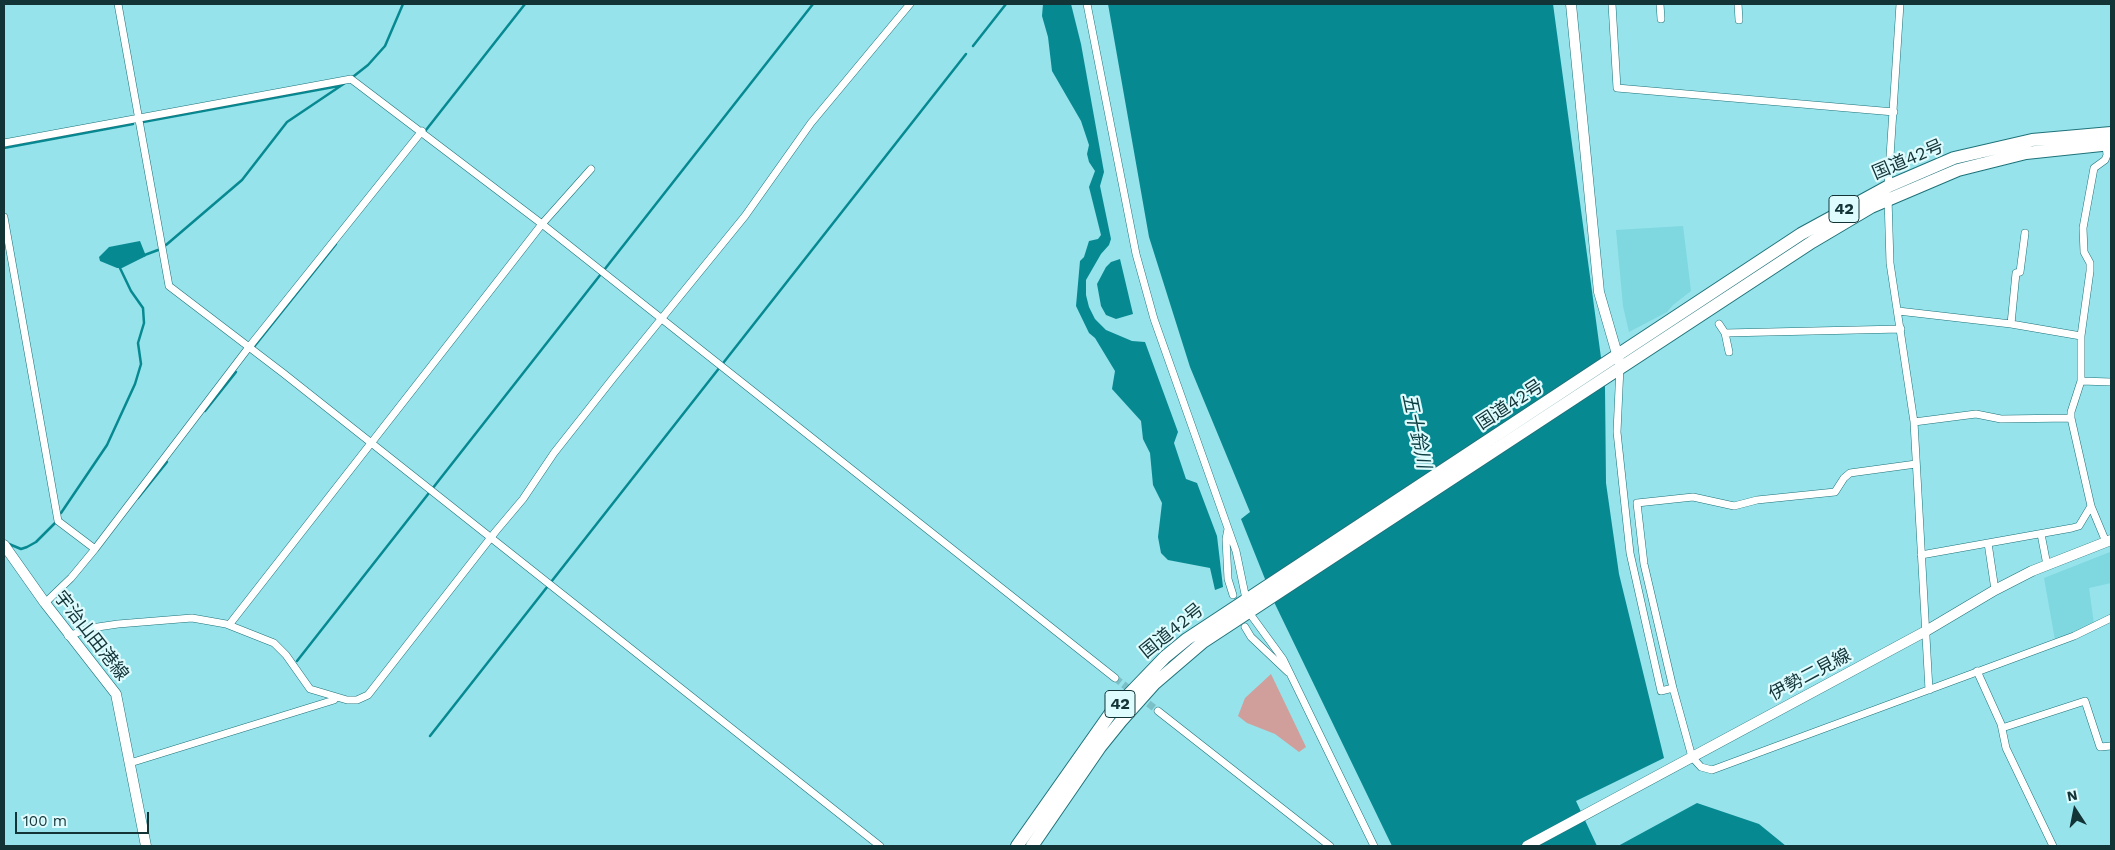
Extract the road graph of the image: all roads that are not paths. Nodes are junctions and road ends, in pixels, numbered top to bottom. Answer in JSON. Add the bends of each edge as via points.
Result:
{"nodes":[{"id":1,"x":118,"y":4,"type":"edge"},
{"id":2,"x":910,"y":4,"type":"edge"},
{"id":3,"x":1087,"y":4,"type":"edge"},
{"id":4,"x":1571,"y":4,"type":"edge"},
{"id":5,"x":1612,"y":4,"type":"edge"},
{"id":6,"x":1660,"y":4,"type":"edge"},
{"id":7,"x":1738,"y":4,"type":"edge"},
{"id":8,"x":1900,"y":4,"type":"edge"},
{"id":9,"x":1661,"y":19,"type":"dead end"},
{"id":10,"x":1739,"y":20,"type":"dead end"},
{"id":11,"x":1894,"y":112,"type":"junction"},
{"id":12,"x":139,"y":119,"type":"junction"},
{"id":13,"x":422,"y":131,"type":"junction"},
{"id":14,"x":2111,"y":132,"type":"edge"},
{"id":15,"x":4,"y":143,"type":"edge"},
{"id":16,"x":2109,"y":145,"type":"edge"},
{"id":17,"x":591,"y":168,"type":"dead end"},
{"id":18,"x":1888,"y":186,"type":"junction"},
{"id":19,"x":1888,"y":200,"type":"junction"},
{"id":20,"x":4,"y":217,"type":"edge"},
{"id":21,"x":542,"y":224,"type":"junction"},
{"id":22,"x":2025,"y":233,"type":"dead end"},
{"id":23,"x":13,"y":272,"type":"junction"},
{"id":24,"x":4,"y":273,"type":"edge"},
{"id":25,"x":1898,"y":311,"type":"junction"},
{"id":26,"x":662,"y":318,"type":"junction"},
{"id":27,"x":1719,"y":324,"type":"dead end"},
{"id":28,"x":2011,"y":324,"type":"junction"},
{"id":29,"x":1901,"y":329,"type":"junction"},
{"id":30,"x":1725,"y":333,"type":"junction"},
{"id":31,"x":2081,"y":336,"type":"junction"},
{"id":32,"x":248,"y":346,"type":"junction"},
{"id":33,"x":1730,"y":352,"type":"dead end"},
{"id":34,"x":1614,"y":364,"type":"junction"},
{"id":35,"x":2081,"y":382,"type":"junction"},
{"id":36,"x":2111,"y":382,"type":"edge"},
{"id":37,"x":2071,"y":418,"type":"junction"},
{"id":38,"x":1914,"y":422,"type":"junction"},
{"id":39,"x":370,"y":443,"type":"junction"},
{"id":40,"x":1916,"y":464,"type":"junction"},
{"id":41,"x":2091,"y":506,"type":"junction"},
{"id":42,"x":1228,"y":527,"type":"junction"},
{"id":43,"x":2041,"y":534,"type":"junction"},
{"id":44,"x":490,"y":538,"type":"junction"},
{"id":45,"x":2109,"y":541,"type":"edge"},
{"id":46,"x":1988,"y":543,"type":"junction"},
{"id":47,"x":4,"y":544,"type":"edge"},
{"id":48,"x":95,"y":549,"type":"junction"},
{"id":49,"x":1921,"y":555,"type":"junction"},
{"id":50,"x":2047,"y":566,"type":"junction"},
{"id":51,"x":1995,"y":590,"type":"junction"},
{"id":52,"x":1233,"y":595,"type":"dead end"},
{"id":53,"x":1253,"y":601,"type":"junction"},
{"id":54,"x":45,"y":603,"type":"junction"},
{"id":55,"x":2109,"y":620,"type":"edge"},
{"id":56,"x":229,"y":625,"type":"junction"},
{"id":57,"x":1245,"y":627,"type":"dead end"},
{"id":58,"x":1926,"y":630,"type":"junction"},
{"id":59,"x":69,"y":636,"type":"junction"},
{"id":60,"x":1977,"y":671,"type":"junction"},
{"id":61,"x":1290,"y":674,"type":"junction"},
{"id":62,"x":1115,"y":678,"type":"tunnel mouth"},
{"id":63,"x":1672,"y":688,"type":"junction"},
{"id":64,"x":1929,"y":690,"type":"junction"},
{"id":65,"x":336,"y":697,"type":"junction"},
{"id":66,"x":1158,"y":711,"type":"tunnel mouth"},
{"id":67,"x":2002,"y":728,"type":"junction"},
{"id":68,"x":2111,"y":746,"type":"edge"},
{"id":69,"x":1692,"y":757,"type":"junction"},
{"id":70,"x":130,"y":763,"type":"junction"},
{"id":71,"x":146,"y":846,"type":"edge"},
{"id":72,"x":880,"y":846,"type":"edge"},
{"id":73,"x":1017,"y":846,"type":"edge"},
{"id":74,"x":1032,"y":846,"type":"edge"},
{"id":75,"x":1330,"y":846,"type":"edge"},
{"id":76,"x":1374,"y":846,"type":"edge"},
{"id":77,"x":1527,"y":846,"type":"edge"},
{"id":78,"x":2052,"y":846,"type":"edge"}],
"edges":[{"from":1,"to":12,"type":"street"},
{"from":2,"to":26,"type":"street","via":[[812,123],[745,216]]},
{"from":3,"to":42,"type":"street","via":[[1136,254],[1154,319]]},
{"from":4,"to":34,"type":"main road","via":[[1599,292]]},
{"from":5,"to":11,"type":"street","via":[[1617,88]]},
{"from":6,"to":9,"type":"street"},
{"from":7,"to":10,"type":"street"},
{"from":8,"to":11,"type":"street"},
{"from":11,"to":18,"type":"street"},
{"from":12,"to":13,"type":"street","via":[[351,78]]},
{"from":12,"to":15,"type":"street"},
{"from":12,"to":32,"type":"street","via":[[169,286]]},
{"from":13,"to":21,"type":"street"},
{"from":13,"to":32,"type":"street"},
{"from":14,"to":18,"type":"highway","name":"国道42号","number":"42","via":[[2032,140],[1981,151],[1929,167]]},
{"from":16,"to":19,"type":"highway","name":"国道42号","number":"42","via":[[2034,152],[1987,162],[1931,180]]},
{"from":16,"to":31,"type":"street","via":[[2105,160],[2094,168],[2083,228],[2084,252],[2090,271]]},
{"from":17,"to":21,"type":"street"},
{"from":18,"to":19,"type":"street"},
{"from":18,"to":34,"type":"highway","name":"国道42号","number":"42","via":[[1801,234]]},
{"from":19,"to":25,"type":"street","via":[[1890,263]]},
{"from":19,"to":34,"type":"highway","name":"国道42号","number":"42","via":[[1812,242]]},
{"from":20,"to":23,"type":"street"},
{"from":21,"to":26,"type":"street"},
{"from":21,"to":39,"type":"street"},
{"from":22,"to":28,"type":"street","via":[[2020,272],[2016,274]]},
{"from":23,"to":24,"type":"street"},
{"from":23,"to":48,"type":"street","via":[[58,521]]},
{"from":25,"to":28,"type":"street"},
{"from":25,"to":29,"type":"street"},
{"from":26,"to":44,"type":"street","via":[[554,453],[524,499]]},
{"from":26,"to":62,"type":"street"},
{"from":27,"to":30,"type":"street"},
{"from":28,"to":31,"type":"street"},
{"from":29,"to":30,"type":"street"},
{"from":29,"to":38,"type":"street"},
{"from":30,"to":33,"type":"street"},
{"from":31,"to":35,"type":"street"},
{"from":32,"to":39,"type":"street"},
{"from":32,"to":48,"type":"street"},
{"from":34,"to":53,"type":"highway","name":"国道42号","number":"42"},
{"from":34,"to":63,"type":"street","via":[[1623,505],[1630,553],[1662,691]]},
{"from":35,"to":36,"type":"street"},
{"from":35,"to":37,"type":"street"},
{"from":37,"to":38,"type":"street","via":[[2001,419],[1976,414]]},
{"from":37,"to":41,"type":"street"},
{"from":38,"to":40,"type":"street"},
{"from":39,"to":44,"type":"street"},
{"from":39,"to":56,"type":"street"},
{"from":40,"to":49,"type":"street"},
{"from":40,"to":63,"type":"street","via":[[1850,473],[1835,492],[1734,506],[1693,497],[1636,503],[1644,564]]},
{"from":41,"to":43,"type":"street","via":[[2080,526]]},
{"from":41,"to":45,"type":"street"},
{"from":42,"to":52,"type":"street","via":[[1228,579]]},
{"from":42,"to":53,"type":"street"},
{"from":43,"to":46,"type":"street"},
{"from":43,"to":50,"type":"street"},
{"from":44,"to":65,"type":"street","via":[[368,694],[357,700]]},
{"from":44,"to":72,"type":"street"},
{"from":45,"to":50,"type":"main road","name":"伊勢二見線"},
{"from":46,"to":49,"type":"street"},
{"from":46,"to":51,"type":"street"},
{"from":47,"to":54,"type":"main road","name":"宇治山田港線"},
{"from":48,"to":54,"type":"street"},
{"from":49,"to":58,"type":"street"},
{"from":50,"to":51,"type":"main road","name":"伊勢二見線"},
{"from":51,"to":58,"type":"main road","name":"伊勢二見線"},
{"from":53,"to":61,"type":"street"},
{"from":53,"to":73,"type":"highway","name":"国道42号","number":"42","via":[[1217,617],[1165,657],[1110,714]]},
{"from":53,"to":74,"type":"highway","name":"国道42号","number":"42","via":[[1154,684],[1100,747]]},
{"from":54,"to":59,"type":"main road","name":"宇治山田港線"},
{"from":55,"to":60,"type":"street"},
{"from":56,"to":59,"type":"street","via":[[192,618],[118,624],[91,628]]},
{"from":56,"to":65,"type":"street","via":[[274,643],[306,686]]},
{"from":57,"to":61,"type":"street","via":[[1250,637]]},
{"from":58,"to":64,"type":"street"},
{"from":58,"to":69,"type":"main road","name":"伊勢二見線"},
{"from":59,"to":70,"type":"main road","name":"宇治山田港線","via":[[116,694]]},
{"from":60,"to":64,"type":"street"},
{"from":60,"to":67,"type":"street"},
{"from":61,"to":76,"type":"street"},
{"from":63,"to":69,"type":"street"},
{"from":64,"to":69,"type":"street","via":[[1712,770],[1701,767]]},
{"from":65,"to":70,"type":"street"},
{"from":66,"to":75,"type":"street"},
{"from":67,"to":68,"type":"street","via":[[2085,701],[2098,744],[2103,748]]},
{"from":67,"to":78,"type":"street","via":[[2006,748]]},
{"from":69,"to":77,"type":"main road","name":"伊勢二見線"},
{"from":70,"to":71,"type":"main road","name":"宇治山田港線"}]}
